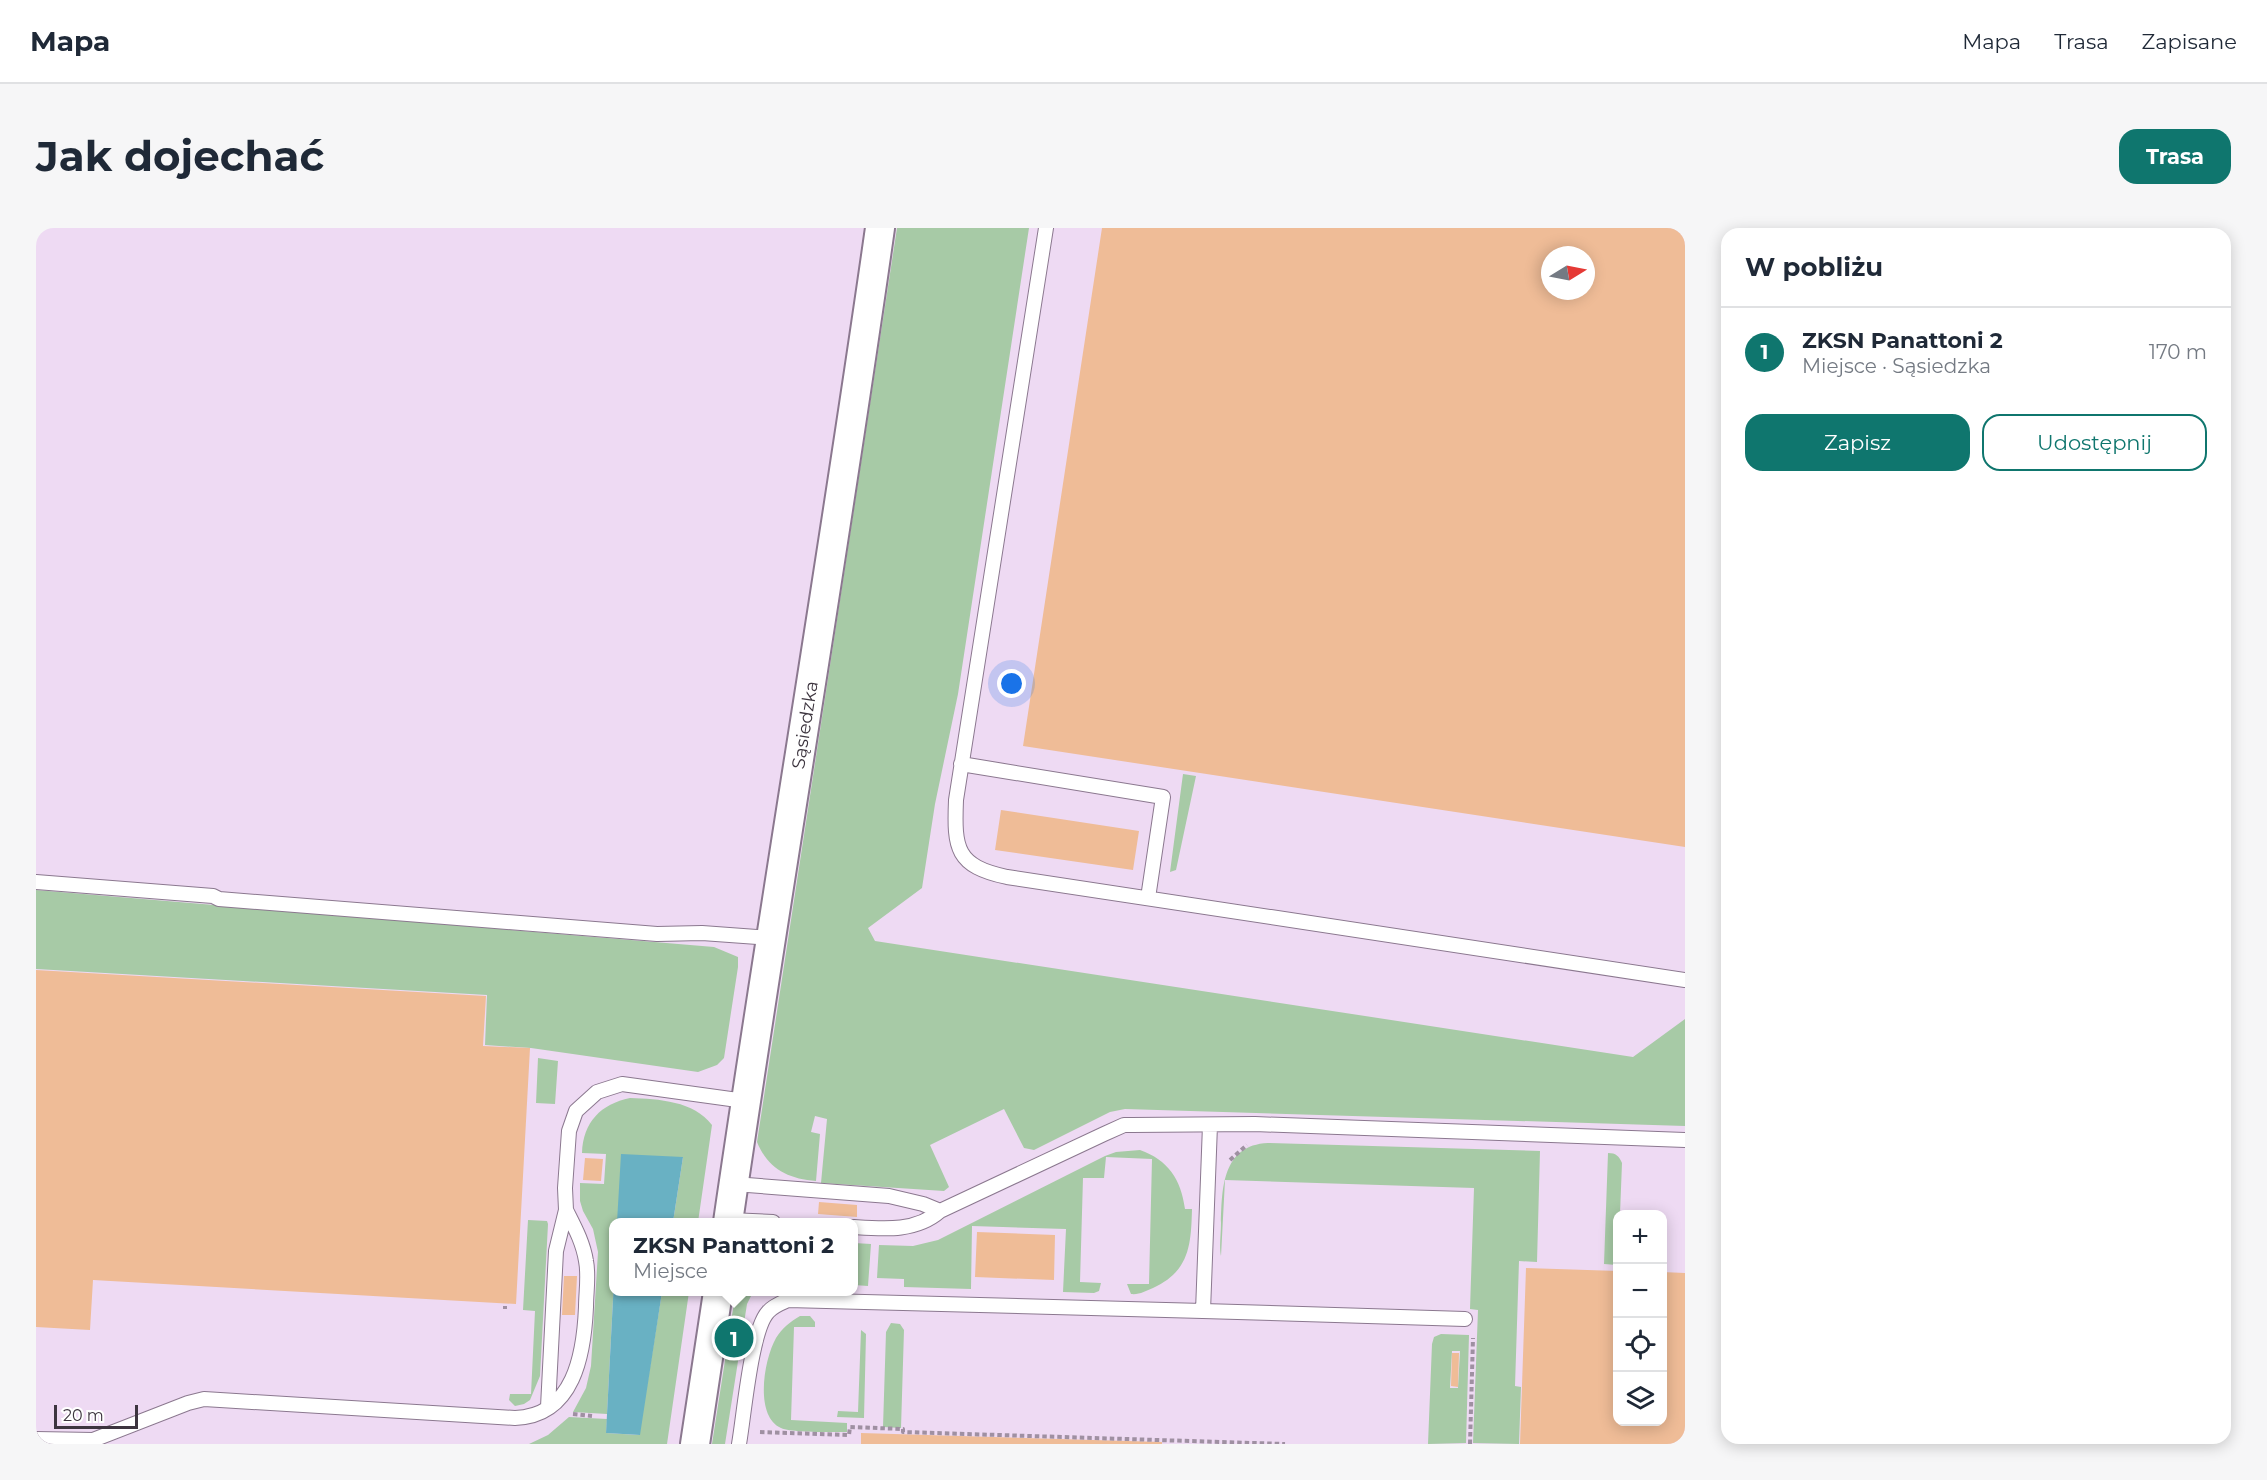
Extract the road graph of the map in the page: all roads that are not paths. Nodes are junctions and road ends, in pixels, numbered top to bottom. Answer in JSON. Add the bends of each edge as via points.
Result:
{"nodes":[{"id":1,"x":880,"y":228,"type":"edge"},
{"id":2,"x":1046,"y":228,"type":"edge"},
{"id":3,"x":962,"y":764,"type":"junction"},
{"id":4,"x":36,"y":882,"type":"edge"},
{"id":5,"x":1148,"y":898,"type":"junction"},
{"id":6,"x":771,"y":938,"type":"junction"},
{"id":7,"x":1685,"y":981,"type":"edge"},
{"id":8,"x":745,"y":1101,"type":"junction"},
{"id":9,"x":1210,"y":1125,"type":"junction"},
{"id":10,"x":1685,"y":1140,"type":"edge"},
{"id":11,"x":734,"y":1184,"type":"junction"},
{"id":12,"x":566,"y":1210,"type":"junction"},
{"id":13,"x":940,"y":1211,"type":"junction"},
{"id":14,"x":729,"y":1218,"type":"edge"},
{"id":15,"x":858,"y":1227,"type":"edge"},
{"id":16,"x":717,"y":1296,"type":"edge"},
{"id":17,"x":1203,"y":1311,"type":"junction"},
{"id":18,"x":1465,"y":1319,"type":"road end"},
{"id":19,"x":548,"y":1407,"type":"junction"},
{"id":20,"x":36,"y":1439,"type":"edge"},
{"id":21,"x":694,"y":1444,"type":"edge"},
{"id":22,"x":739,"y":1444,"type":"edge"}],
"edges":[{"from":1,"to":6,"type":"street","name":"Sąsiedzka"},
{"from":2,"to":3,"type":"lane"},
{"from":3,"to":5,"type":"lane","via":[[955,828],[957,845],[974,867],[1007,877]]},
{"from":3,"to":5,"type":"lane","via":[[1163,797]]},
{"from":4,"to":6,"type":"lane","via":[[657,934]]},
{"from":5,"to":7,"type":"lane"},
{"from":6,"to":8,"type":"street","name":"Sąsiedzka"},
{"from":8,"to":11,"type":"street","name":"Sąsiedzka"},
{"from":8,"to":12,"type":"lane","via":[[631,1085],[597,1092],[576,1111],[569,1131]]},
{"from":9,"to":10,"type":"lane"},
{"from":9,"to":13,"type":"lane","via":[[1124,1125]]},
{"from":9,"to":17,"type":"lane"},
{"from":11,"to":13,"type":"lane","via":[[889,1196]]},
{"from":11,"to":14,"type":"street","name":"Sąsiedzka"},
{"from":12,"to":19,"type":"lane","via":[[556,1251]]},
{"from":12,"to":19,"type":"lane","via":[[586,1258],[585,1328],[573,1379]]},
{"from":13,"to":15,"type":"lane","via":[[914,1226]]},
{"from":16,"to":21,"type":"street"},
{"from":17,"to":18,"type":"lane"},
{"from":17,"to":22,"type":"lane","via":[[788,1300],[768,1311],[761,1322]]},
{"from":19,"to":20,"type":"lane","via":[[533,1416],[515,1418],[204,1399],[93,1440]]}]}
